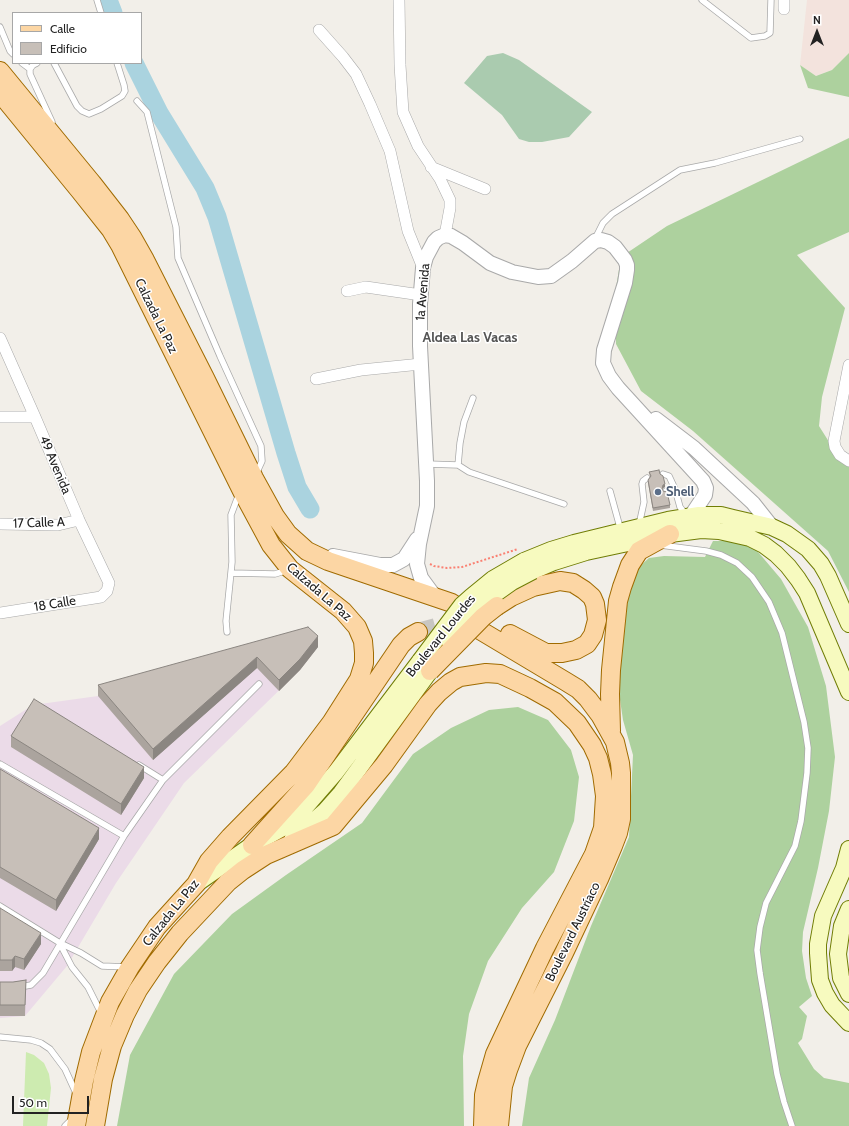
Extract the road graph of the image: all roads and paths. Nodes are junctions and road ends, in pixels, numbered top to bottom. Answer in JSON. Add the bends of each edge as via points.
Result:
{"nodes":[{"id":1,"x":97,"y":0,"type":"edge"},
{"id":2,"x":399,"y":0,"type":"edge"},
{"id":3,"x":702,"y":0,"type":"edge"},
{"id":4,"x":771,"y":0,"type":"edge"},
{"id":5,"x":101,"y":12,"type":"edge"},
{"id":6,"x":0,"y":27,"type":"edge"},
{"id":7,"x":319,"y":30,"type":"dead end"},
{"id":8,"x":12,"y":53,"type":"edge"},
{"id":9,"x":23,"y":64,"type":"edge"},
{"id":10,"x":35,"y":64,"type":"edge"},
{"id":11,"x":55,"y":64,"type":"edge"},
{"id":12,"x":117,"y":64,"type":"edge"},
{"id":13,"x":30,"y":69,"type":"junction"},
{"id":14,"x":0,"y":71,"type":"edge"},
{"id":15,"x":0,"y":93,"type":"edge"},
{"id":16,"x":137,"y":101,"type":"dead end"},
{"id":17,"x":800,"y":139,"type":"dead end"},
{"id":18,"x":60,"y":145,"type":"junction"},
{"id":19,"x":431,"y":167,"type":"junction"},
{"id":20,"x":485,"y":189,"type":"dead end"},
{"id":21,"x":445,"y":235,"type":"junction"},
{"id":22,"x":595,"y":241,"type":"junction"},
{"id":23,"x":423,"y":268,"type":"junction"},
{"id":24,"x":347,"y":291,"type":"dead end"},
{"id":25,"x":421,"y":295,"type":"junction"},
{"id":26,"x":0,"y":338,"type":"edge"},
{"id":27,"x":421,"y":364,"type":"junction"},
{"id":28,"x":849,"y":365,"type":"edge"},
{"id":29,"x":316,"y":379,"type":"dead end"},
{"id":30,"x":627,"y":396,"type":"junction"},
{"id":31,"x":473,"y":398,"type":"dead end"},
{"id":32,"x":35,"y":417,"type":"junction"},
{"id":33,"x":0,"y":418,"type":"edge"},
{"id":34,"x":849,"y":461,"type":"edge"},
{"id":35,"x":427,"y":464,"type":"junction"},
{"id":36,"x":458,"y":465,"type":"junction"},
{"id":37,"x":662,"y":474,"type":"edge"},
{"id":38,"x":254,"y":478,"type":"junction"},
{"id":39,"x":646,"y":478,"type":"dead end"},
{"id":40,"x":675,"y":489,"type":"junction"},
{"id":41,"x":666,"y":491,"type":"edge"},
{"id":42,"x":243,"y":492,"type":"junction"},
{"id":43,"x":610,"y":492,"type":"dead end"},
{"id":44,"x":564,"y":504,"type":"dead end"},
{"id":45,"x":689,"y":516,"type":"junction"},
{"id":46,"x":79,"y":520,"type":"junction"},
{"id":47,"x":0,"y":524,"type":"edge"},
{"id":48,"x":281,"y":525,"type":"junction"},
{"id":49,"x":639,"y":527,"type":"junction"},
{"id":50,"x":772,"y":527,"type":"junction"},
{"id":51,"x":622,"y":531,"type":"junction"},
{"id":52,"x":422,"y":532,"type":"junction"},
{"id":53,"x":670,"y":534,"type":"junction"},
{"id":54,"x":650,"y":544,"type":"junction"},
{"id":55,"x":307,"y":551,"type":"junction"},
{"id":56,"x":417,"y":557,"type":"junction"},
{"id":57,"x":526,"y":560,"type":"junction"},
{"id":58,"x":231,"y":573,"type":"junction"},
{"id":59,"x":295,"y":573,"type":"junction"},
{"id":60,"x":107,"y":590,"type":"joint"},
{"id":61,"x":435,"y":597,"type":"junction"},
{"id":62,"x":0,"y":613,"type":"edge"},
{"id":63,"x":849,"y":624,"type":"edge"},
{"id":64,"x":227,"y":632,"type":"dead end"},
{"id":65,"x":418,"y":632,"type":"tunnel mouth"},
{"id":66,"x":425,"y":666,"type":"junction"},
{"id":67,"x":259,"y":684,"type":"dead end"},
{"id":68,"x":849,"y":692,"type":"edge"},
{"id":69,"x":611,"y":734,"type":"junction"},
{"id":70,"x":136,"y":763,"type":"edge"},
{"id":71,"x":0,"y":764,"type":"edge"},
{"id":72,"x":163,"y":780,"type":"junction"},
{"id":73,"x":124,"y":836,"type":"junction"},
{"id":74,"x":252,"y":845,"type":"junction"},
{"id":75,"x":280,"y":848,"type":"junction"},
{"id":76,"x":849,"y":849,"type":"edge"},
{"id":77,"x":196,"y":884,"type":"junction"},
{"id":78,"x":0,"y":906,"type":"edge"},
{"id":79,"x":849,"y":909,"type":"edge"},
{"id":80,"x":60,"y":943,"type":"junction"},
{"id":81,"x":130,"y":967,"type":"junction"},
{"id":82,"x":13,"y":989,"type":"edge"},
{"id":83,"x":849,"y":994,"type":"edge"},
{"id":84,"x":104,"y":1017,"type":"junction"},
{"id":85,"x":849,"y":1023,"type":"edge"},
{"id":86,"x":0,"y":1037,"type":"edge"},
{"id":87,"x":78,"y":1113,"type":"edge"},
{"id":88,"x":65,"y":1126,"type":"edge"},
{"id":89,"x":94,"y":1126,"type":"edge"},
{"id":90,"x":482,"y":1126,"type":"edge"},
{"id":91,"x":499,"y":1126,"type":"edge"},
{"id":92,"x":792,"y":1126,"type":"edge"}],
"edges":[{"from":1,"to":5,"type":"lane"},
{"from":2,"to":19,"type":"street","via":[[403,112],[418,146]]},
{"from":3,"to":4,"type":"lane","via":[[751,38],[765,36],[770,32]]},
{"from":6,"to":8,"type":"lane"},
{"from":7,"to":23,"type":"street","via":[[356,74],[370,104],[390,152],[408,232]]},
{"from":9,"to":13,"type":"lane"},
{"from":10,"to":13,"type":"lane"},
{"from":11,"to":12,"type":"lane","via":[[77,106],[89,114],[122,96],[124,86]]},
{"from":13,"to":18,"type":"lane"},
{"from":14,"to":18,"type":"main road","name":"Calzada La Paz"},
{"from":15,"to":42,"type":"main road","name":"Calzada La Paz","via":[[111,230]]},
{"from":16,"to":38,"type":"lane","via":[[147,112],[176,227],[178,258],[261,446],[262,461]]},
{"from":17,"to":22,"type":"lane","via":[[680,170],[612,214],[603,223]]},
{"from":18,"to":38,"type":"main road","name":"Calzada La Paz","via":[[114,211],[137,245]]},
{"from":19,"to":20,"type":"street"},
{"from":19,"to":21,"type":"street","via":[[440,178],[450,200]]},
{"from":21,"to":22,"type":"street","via":[[463,243],[490,263],[512,272],[538,277],[551,276]]},
{"from":21,"to":23,"type":"street","name":"1a Avenida","via":[[434,242]]},
{"from":22,"to":30,"type":"street","via":[[608,242],[627,265],[625,283],[606,344],[604,363],[613,382]]},
{"from":23,"to":25,"type":"street","name":"1a Avenida"},
{"from":24,"to":25,"type":"street","via":[[366,287]]},
{"from":25,"to":27,"type":"street","name":"1a Avenida"},
{"from":26,"to":32,"type":"street","name":"49 Avenida"},
{"from":27,"to":29,"type":"street","via":[[361,370]]},
{"from":27,"to":35,"type":"street","name":"1a Avenida"},
{"from":28,"to":34,"type":"street","via":[[835,436],[835,447],[840,455]]},
{"from":30,"to":45,"type":"street","via":[[703,481],[705,495]]},
{"from":30,"to":50,"type":"street","via":[[694,448],[753,503]]},
{"from":31,"to":36,"type":"lane","via":[[464,422]]},
{"from":32,"to":33,"type":"street"},
{"from":32,"to":46,"type":"street","name":"49 Avenida"},
{"from":35,"to":36,"type":"lane"},
{"from":35,"to":52,"type":"street","name":"1a Avenida","via":[[427,506]]},
{"from":36,"to":44,"type":"lane","via":[[469,472]]},
{"from":37,"to":40,"type":"lane","via":[[669,476]]},
{"from":38,"to":48,"type":"main road","name":"Calzada La Paz"},
{"from":39,"to":49,"type":"lane","via":[[642,484],[647,495]]},
{"from":40,"to":41,"type":"lane"},
{"from":40,"to":45,"type":"lane","via":[[680,507]]},
{"from":42,"to":58,"type":"lane","via":[[237,499],[231,515]]},
{"from":42,"to":59,"type":"main road","name":"Calzada La Paz","via":[[271,545]]},
{"from":43,"to":51,"type":"lane"},
{"from":45,"to":49,"type":"main road","name":"Boulevard Lourdes"},
{"from":45,"to":50,"type":"main road","name":"Boulevard Lourdes","via":[[721,516]]},
{"from":46,"to":47,"type":"street","name":"17 Calle A","via":[[58,525]]},
{"from":46,"to":60,"type":"street","name":"49 Avenida","via":[[109,583]]},
{"from":48,"to":55,"type":"main road","name":"Calzada La Paz"},
{"from":48,"to":61,"type":"main road","name":"Calzada La Paz","via":[[287,546],[315,568],[449,608]]},
{"from":49,"to":51,"type":"main road","name":"Boulevard Lourdes"},
{"from":50,"to":63,"type":"main road","name":"Boulevard Lourdes","via":[[797,541],[815,556],[828,576]]},
{"from":51,"to":57,"type":"main road","name":"Boulevard Lourdes","via":[[551,550]]},
{"from":52,"to":55,"type":"street","name":"1a Avenida","via":[[406,556],[393,565],[380,565]]},
{"from":52,"to":56,"type":"street","name":"1a Avenida"},
{"from":53,"to":54,"type":"main road"},
{"from":53,"to":57,"type":"main road","name":"Boulevard Lourdes","via":[[586,552],[554,562]]},
{"from":53,"to":68,"type":"main road","name":"Boulevard Lourdes","via":[[701,530],[738,534],[764,545],[776,554],[807,593]]},
{"from":54,"to":69,"type":"main road","via":[[639,551],[632,561],[619,596],[610,694]]},
{"from":54,"to":92,"type":"lane","via":[[721,554],[740,564],[769,602],[782,633],[793,676],[808,748],[804,799],[795,846],[766,903],[758,950],[777,1074]]},
{"from":55,"to":61,"type":"main road","name":"Calzada La Paz","via":[[328,561]]},
{"from":56,"to":57,"type":"path","via":[[434,566],[447,568]]},
{"from":56,"to":61,"type":"street","name":"1a Avenida","via":[[419,575]]},
{"from":57,"to":66,"type":"main road","name":"Boulevard Lourdes","bridge":true,"via":[[506,586],[480,605]]},
{"from":58,"to":59,"type":"lane"},
{"from":58,"to":64,"type":"lane"},
{"from":59,"to":77,"type":"main road","name":"Calzada La Paz","via":[[344,611],[358,627],[363,641],[362,671],[332,723],[294,772],[230,837],[209,861]]},
{"from":60,"to":62,"type":"street","name":"18 Calle","via":[[101,597]]},
{"from":65,"to":74,"type":"main road","via":[[401,645],[306,785]]},
{"from":66,"to":69,"type":"main road","bridge":true,"via":[[510,597],[550,582],[567,582],[579,586],[592,597],[597,620],[593,635],[587,644],[573,651],[546,653],[480,630],[578,689],[600,715]]},
{"from":66,"to":74,"type":"main road","name":"Boulevard Lourdes","via":[[320,792],[286,826]]},
{"from":66,"to":75,"type":"main road","name":"Boulevard Lourdes","via":[[342,793],[310,826]]},
{"from":67,"to":72,"type":"lane"},
{"from":69,"to":91,"type":"main road","name":"Boulevard Austríaco","via":[[621,772],[621,819],[618,833],[599,880],[517,1046],[503,1086]]},
{"from":70,"to":72,"type":"lane"},
{"from":71,"to":73,"type":"lane"},
{"from":72,"to":73,"type":"lane"},
{"from":73,"to":80,"type":"lane"},
{"from":74,"to":77,"type":"main road","name":"Boulevard Lourdes"},
{"from":75,"to":89,"type":"main road","name":"Calzada La Paz","via":[[228,882],[180,933],[146,979],[125,1014],[112,1046]]},
{"from":75,"to":90,"type":"main road","name":"Boulevard Austríaco","via":[[333,826],[384,765],[428,704],[445,686],[460,677],[486,673],[500,674],[555,702],[577,723],[598,758],[604,786],[603,828],[594,854],[500,1041],[487,1082]]},
{"from":76,"to":85,"type":"main road","via":[[844,868],[823,916],[818,944],[820,980],[825,993],[832,1005]]},
{"from":77,"to":81,"type":"main road","name":"Calzada La Paz","via":[[157,927]]},
{"from":78,"to":80,"type":"lane"},
{"from":79,"to":83,"type":"main road","via":[[842,926],[838,962],[841,978]]},
{"from":80,"to":81,"type":"lane","via":[[102,966]]},
{"from":80,"to":82,"type":"lane","via":[[43,973],[35,981]]},
{"from":80,"to":84,"type":"lane"},
{"from":81,"to":84,"type":"main road","name":"Calzada La Paz"},
{"from":84,"to":87,"type":"main road","name":"Calzada La Paz","via":[[84,1080]]},
{"from":86,"to":87,"type":"lane","via":[[31,1040],[50,1049],[65,1068]]},
{"from":87,"to":88,"type":"lane"}]}
